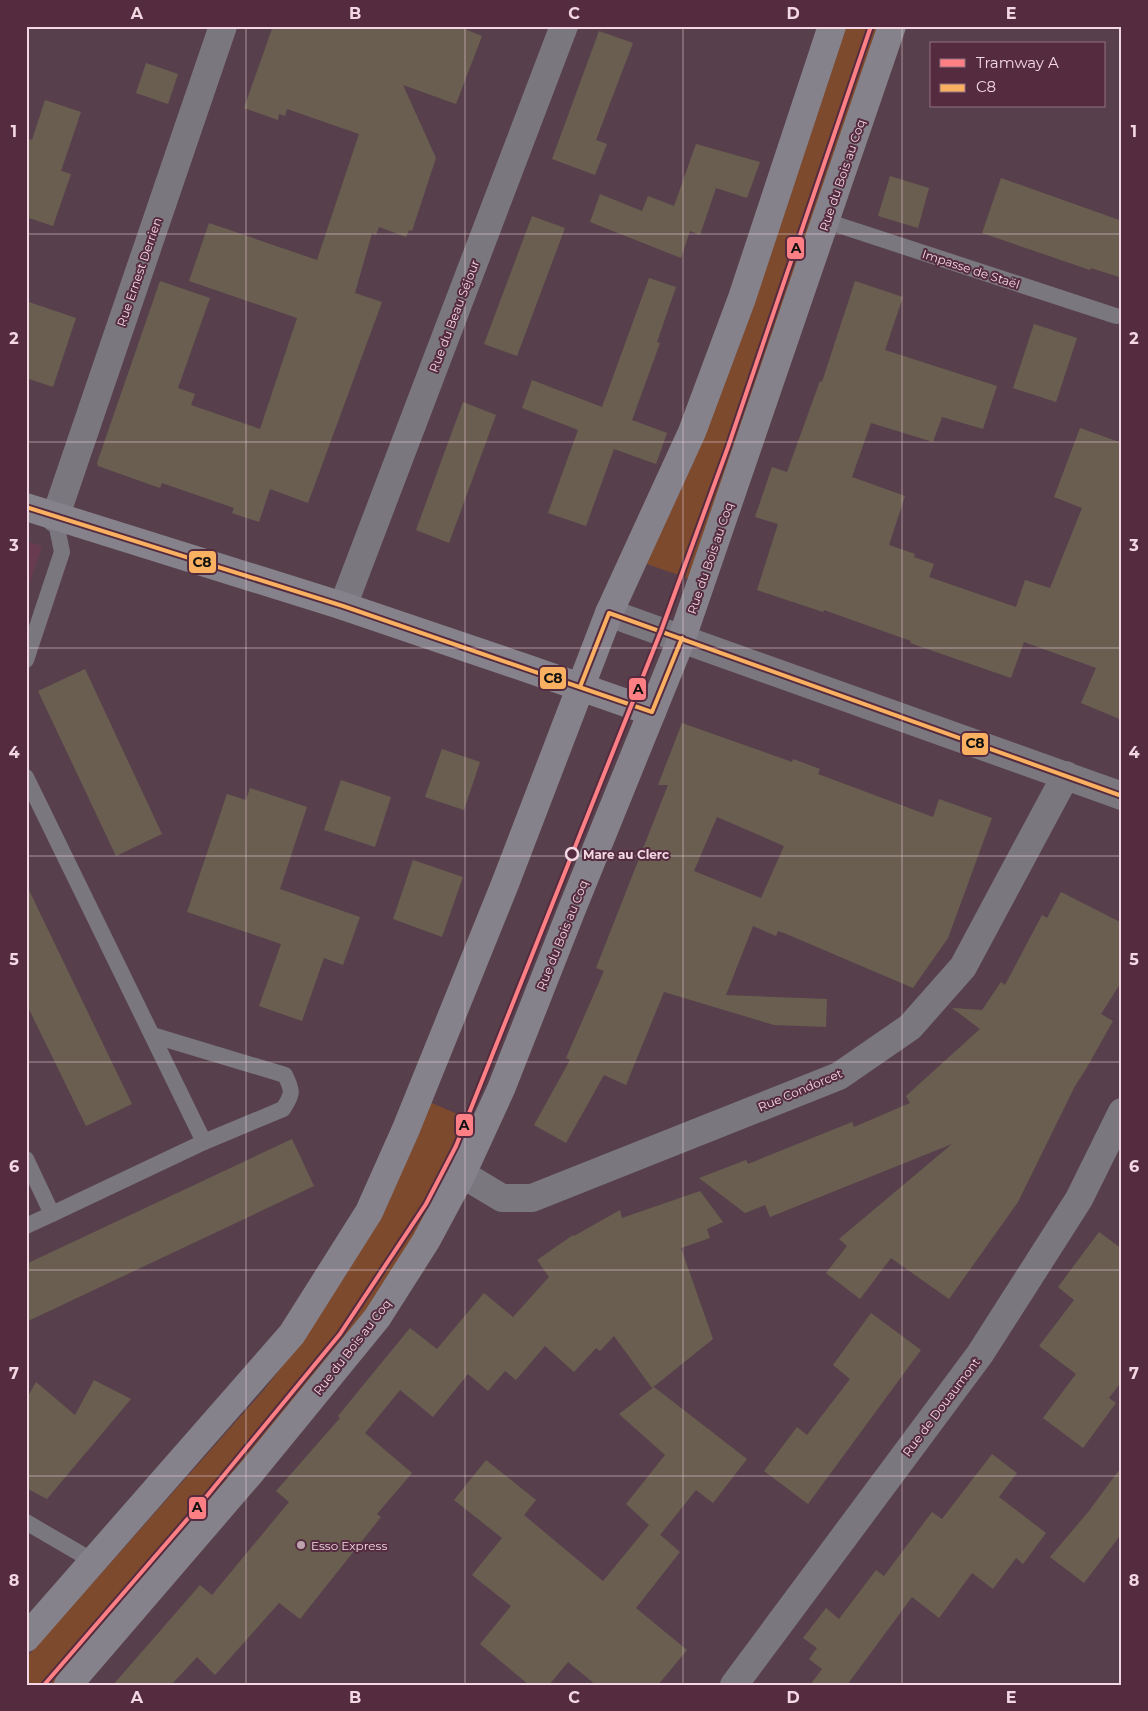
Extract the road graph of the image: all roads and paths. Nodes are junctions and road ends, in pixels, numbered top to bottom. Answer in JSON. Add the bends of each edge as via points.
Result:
{"nodes":[{"id":1,"x":223,"y":26,"type":"edge"},
{"id":2,"x":564,"y":26,"type":"edge"},
{"id":3,"x":832,"y":26,"type":"edge"},
{"id":4,"x":892,"y":26,"type":"edge"},
{"id":5,"x":826,"y":221,"type":"junction"},
{"id":6,"x":1116,"y":316,"type":"dead end"},
{"id":7,"x":26,"y":507,"type":"edge"},
{"id":8,"x":55,"y":518,"type":"junction"},
{"id":9,"x":343,"y":606,"type":"junction"},
{"id":10,"x":609,"y":613,"type":"junction"},
{"id":11,"x":682,"y":638,"type":"junction"},
{"id":12,"x":26,"y":660,"type":"edge"},
{"id":13,"x":580,"y":687,"type":"junction"},
{"id":14,"x":652,"y":712,"type":"junction"},
{"id":15,"x":1066,"y":775,"type":"junction"},
{"id":16,"x":26,"y":776,"type":"edge"},
{"id":17,"x":1122,"y":796,"type":"edge"},
{"id":18,"x":152,"y":1035,"type":"junction"},
{"id":19,"x":1122,"y":1112,"type":"edge"},
{"id":20,"x":204,"y":1142,"type":"junction"},
{"id":21,"x":26,"y":1159,"type":"edge"},
{"id":22,"x":462,"y":1174,"type":"junction"},
{"id":23,"x":52,"y":1214,"type":"junction"},
{"id":24,"x":26,"y":1226,"type":"edge"},
{"id":25,"x":26,"y":1522,"type":"edge"},
{"id":26,"x":93,"y":1561,"type":"junction"},
{"id":27,"x":26,"y":1638,"type":"edge"},
{"id":28,"x":68,"y":1685,"type":"edge"},
{"id":29,"x":734,"y":1685,"type":"edge"}],
"edges":[{"from":1,"to":8,"type":"street","name":"Rue Ernest Derrien"},
{"from":2,"to":9,"type":"street","name":"Rue du Beau Séjour"},
{"from":3,"to":10,"type":"main road","via":[[742,298],[692,432]]},
{"from":4,"to":5,"type":"main road","name":"Rue du Bois au Coq"},
{"from":5,"to":6,"type":"lane","name":"Impasse de Staël"},
{"from":5,"to":11,"type":"main road","name":"Rue du Bois au Coq"},
{"from":7,"to":8,"type":"main road"},
{"from":8,"to":9,"type":"main road"},
{"from":8,"to":12,"type":"lane","via":[[62,552]]},
{"from":9,"to":13,"type":"main road"},
{"from":10,"to":11,"type":"street"},
{"from":10,"to":13,"type":"main road"},
{"from":11,"to":14,"type":"main road","name":"Rue du Bois au Coq"},
{"from":11,"to":15,"type":"street"},
{"from":13,"to":14,"type":"main road"},
{"from":13,"to":26,"type":"main road","via":[[505,884],[369,1212],[292,1334]]},
{"from":14,"to":22,"type":"main road","name":"Rue du Bois au Coq","via":[[501,1089]]},
{"from":15,"to":17,"type":"street"},
{"from":15,"to":22,"type":"street","name":"Rue Condorcet","via":[[963,967],[910,1027],[838,1076],[532,1198],[502,1198]]},
{"from":16,"to":18,"type":"lane"},
{"from":18,"to":20,"type":"lane"},
{"from":18,"to":20,"type":"lane","via":[[286,1074],[291,1097],[283,1109]]},
{"from":19,"to":29,"type":"street","name":"Rue de Douaumont","via":[[1079,1199],[980,1354]]},
{"from":20,"to":23,"type":"lane"},
{"from":21,"to":23,"type":"lane"},
{"from":22,"to":28,"type":"main road","name":"Rue du Bois au Coq","via":[[426,1241],[377,1318],[252,1471]]},
{"from":23,"to":24,"type":"lane"},
{"from":25,"to":26,"type":"lane"},
{"from":26,"to":27,"type":"main road"}]}
